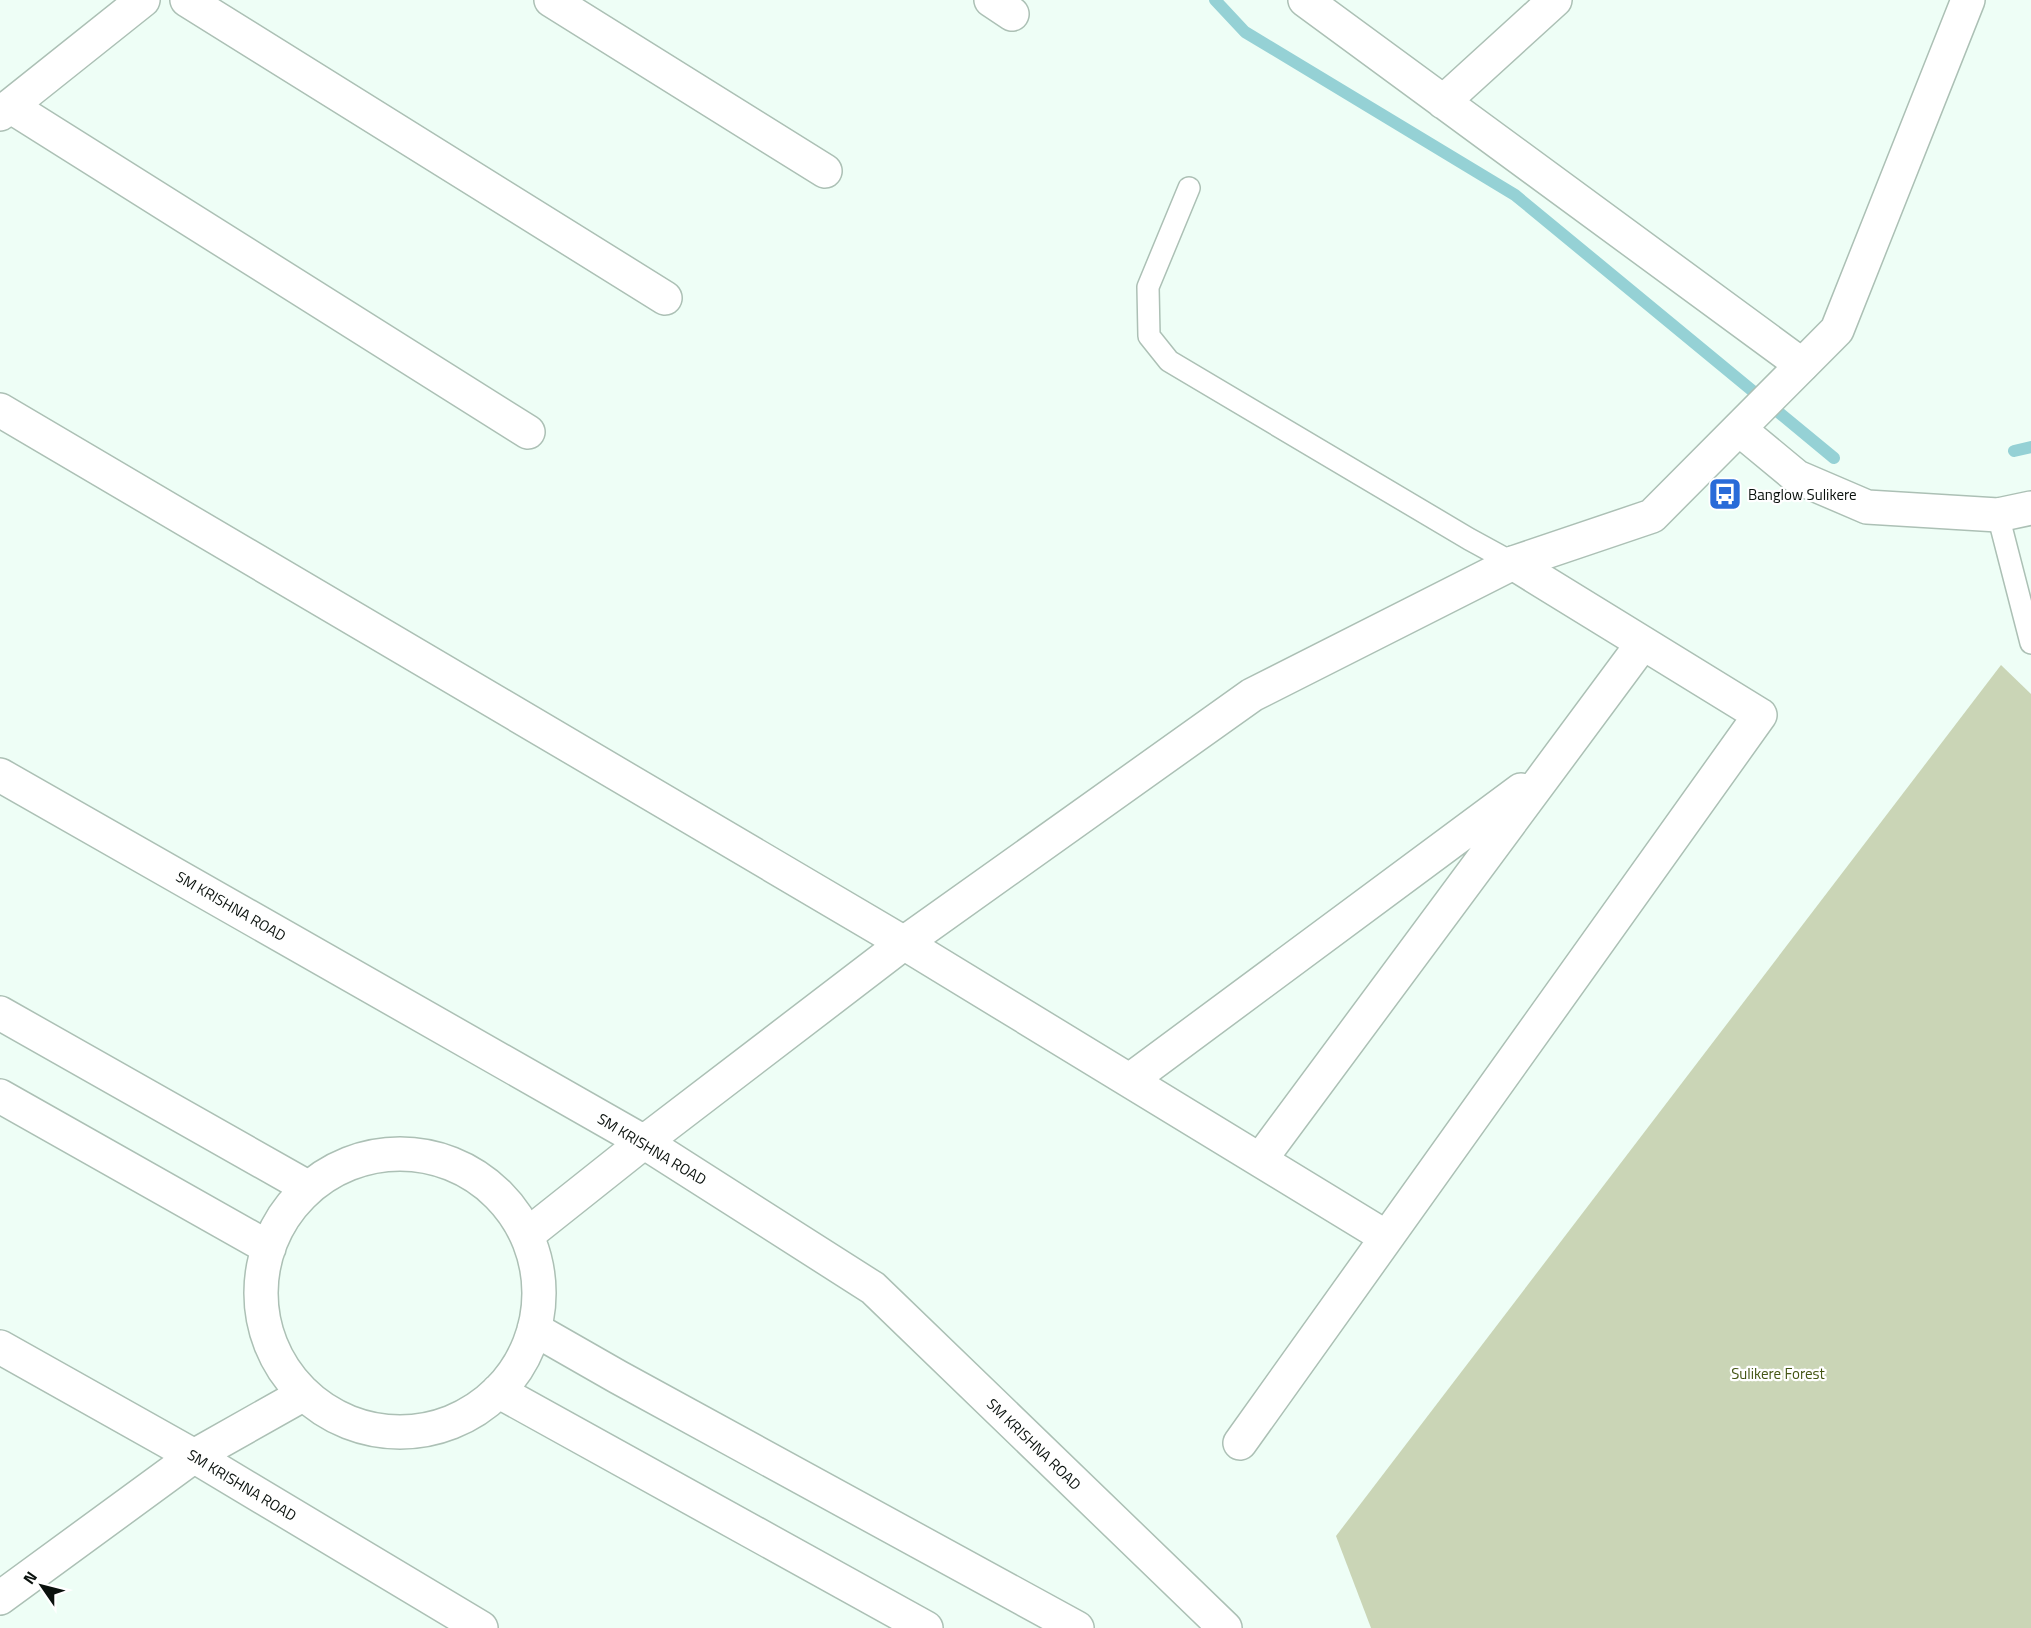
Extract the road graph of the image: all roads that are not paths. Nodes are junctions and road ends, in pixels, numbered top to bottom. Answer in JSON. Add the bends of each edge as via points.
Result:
{"nodes":[{"id":1,"x":143,"y":0,"type":"edge"},
{"id":2,"x":187,"y":0,"type":"edge"},
{"id":3,"x":551,"y":0,"type":"edge"},
{"id":4,"x":1305,"y":0,"type":"edge"},
{"id":5,"x":1555,"y":0,"type":"edge"},
{"id":6,"x":1968,"y":0,"type":"edge"},
{"id":7,"x":1443,"y":102,"type":"junction"},
{"id":8,"x":5,"y":110,"type":"edge"},
{"id":9,"x":825,"y":171,"type":"dead end"},
{"id":10,"x":1190,"y":188,"type":"dead end"},
{"id":11,"x":664,"y":298,"type":"dead end"},
{"id":12,"x":1802,"y":365,"type":"junction"},
{"id":13,"x":0,"y":410,"type":"edge"},
{"id":14,"x":1739,"y":429,"type":"junction"},
{"id":15,"x":528,"y":432,"type":"dead end"},
{"id":16,"x":2031,"y":508,"type":"edge"},
{"id":17,"x":1998,"y":515,"type":"junction"},
{"id":18,"x":1513,"y":563,"type":"junction"},
{"id":19,"x":2031,"y":643,"type":"edge"},
{"id":20,"x":1643,"y":644,"type":"junction"},
{"id":21,"x":1550,"y":768,"type":"junction"},
{"id":22,"x":0,"y":775,"type":"edge"},
{"id":23,"x":904,"y":943,"type":"junction"},
{"id":24,"x":0,"y":1013,"type":"edge"},
{"id":25,"x":1130,"y":1080,"type":"junction"},
{"id":26,"x":0,"y":1096,"type":"edge"},
{"id":27,"x":644,"y":1142,"type":"junction"},
{"id":28,"x":1260,"y":1160,"type":"junction"},
{"id":29,"x":309,"y":1188,"type":"junction"},
{"id":30,"x":527,"y":1235,"type":"junction"},
{"id":31,"x":1386,"y":1237,"type":"junction"},
{"id":32,"x":269,"y":1248,"type":"junction"},
{"id":33,"x":534,"y":1329,"type":"junction"},
{"id":34,"x":0,"y":1347,"type":"edge"},
{"id":35,"x":498,"y":1391,"type":"junction"},
{"id":36,"x":304,"y":1394,"type":"junction"},
{"id":37,"x":1240,"y":1443,"type":"dead end"},
{"id":38,"x":194,"y":1456,"type":"junction"},
{"id":39,"x":0,"y":1598,"type":"edge"},
{"id":40,"x":481,"y":1628,"type":"edge"},
{"id":41,"x":926,"y":1628,"type":"edge"},
{"id":42,"x":1077,"y":1628,"type":"edge"},
{"id":43,"x":1225,"y":1628,"type":"edge"}],
"edges":[{"from":1,"to":8,"type":"main road"},
{"from":2,"to":11,"type":"main road"},
{"from":3,"to":9,"type":"main road"},
{"from":4,"to":7,"type":"main road"},
{"from":5,"to":7,"type":"main road"},
{"from":6,"to":12,"type":"main road","via":[[1838,330]]},
{"from":7,"to":12,"type":"main road"},
{"from":8,"to":15,"type":"main road"},
{"from":10,"to":18,"type":"lane","via":[[1148,287],[1149,336],[1169,362]]},
{"from":12,"to":14,"type":"main road"},
{"from":13,"to":23,"type":"main road"},
{"from":14,"to":17,"type":"main road","via":[[1797,477],[1867,507]]},
{"from":14,"to":18,"type":"main road","via":[[1652,516]]},
{"from":16,"to":17,"type":"main road"},
{"from":17,"to":19,"type":"lane"},
{"from":18,"to":20,"type":"main road"},
{"from":18,"to":23,"type":"main road","via":[[1252,695]]},
{"from":20,"to":21,"type":"main road"},
{"from":20,"to":31,"type":"main road","via":[[1760,715]]},
{"from":21,"to":25,"type":"main road"},
{"from":21,"to":28,"type":"main road"},
{"from":22,"to":27,"type":"main road","name":"SM KRISHNA ROAD"},
{"from":23,"to":25,"type":"main road"},
{"from":23,"to":27,"type":"main road"},
{"from":24,"to":29,"type":"main road"},
{"from":25,"to":28,"type":"main road"},
{"from":26,"to":32,"type":"main road"},
{"from":27,"to":30,"type":"main road"},
{"from":27,"to":43,"type":"main road","name":"SM KRISHNA ROAD","via":[[873,1288]]},
{"from":28,"to":31,"type":"main road"},
{"from":29,"to":30,"type":"main road","via":[[355,1161],[385,1154],[415,1154],[472,1173],[496,1191]]},
{"from":29,"to":32,"type":"main road","via":[[284,1216]]},
{"from":30,"to":33,"type":"main road","via":[[537,1267],[540,1296]]},
{"from":31,"to":37,"type":"main road"},
{"from":32,"to":36,"type":"main road","via":[[262,1271],[265,1328],[274,1354]]},
{"from":33,"to":35,"type":"main road","via":[[512,1376]]},
{"from":33,"to":42,"type":"main road"},
{"from":34,"to":38,"type":"main road","name":"SM KRISHNA ROAD"},
{"from":35,"to":36,"type":"main road","via":[[469,1414],[443,1426],[415,1432],[358,1426],[332,1416]]},
{"from":35,"to":41,"type":"main road"},
{"from":36,"to":38,"type":"main road"},
{"from":38,"to":39,"type":"main road"},
{"from":38,"to":40,"type":"main road","name":"SM KRISHNA ROAD"}]}
